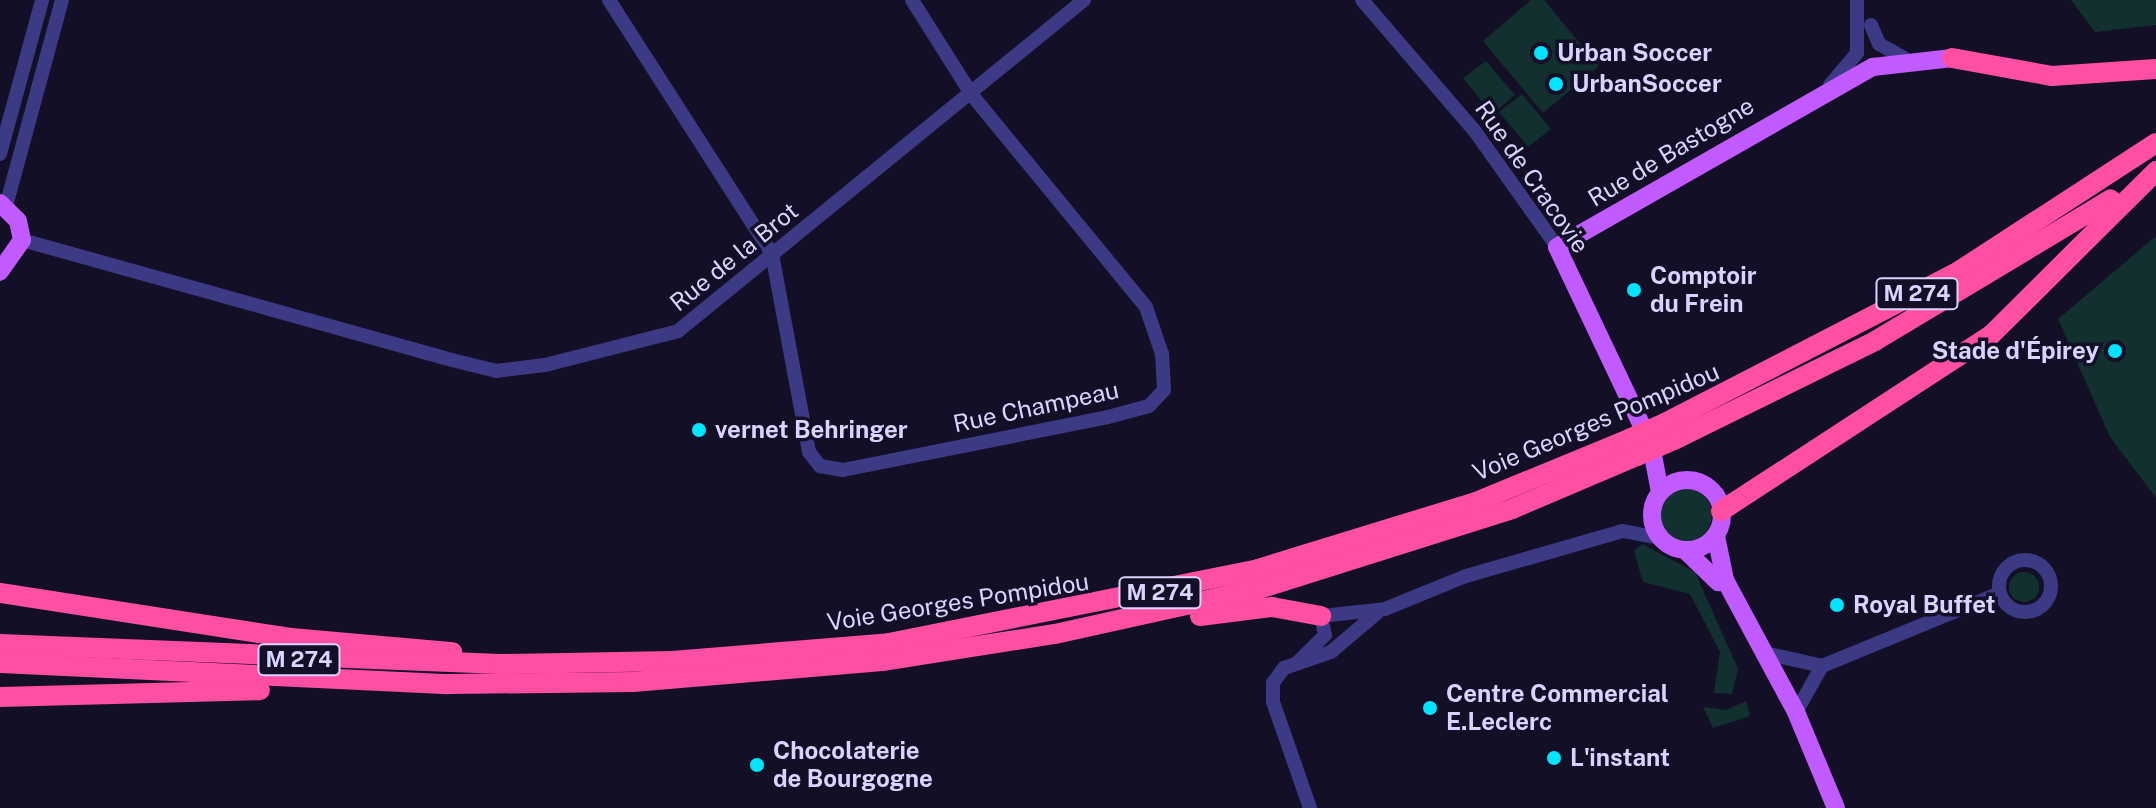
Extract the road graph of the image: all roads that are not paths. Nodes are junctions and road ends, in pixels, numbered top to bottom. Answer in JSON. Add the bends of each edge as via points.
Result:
{"nodes":[{"id":1,"x":42,"y":0,"type":"edge"},
{"id":2,"x":62,"y":0,"type":"edge"},
{"id":3,"x":609,"y":0,"type":"edge"},
{"id":4,"x":912,"y":0,"type":"edge"},
{"id":5,"x":1084,"y":0,"type":"edge"},
{"id":6,"x":1362,"y":0,"type":"edge"},
{"id":7,"x":1858,"y":0,"type":"edge"},
{"id":8,"x":1871,"y":25,"type":"junction"},
{"id":9,"x":1904,"y":58,"type":"junction"},
{"id":10,"x":1952,"y":58,"type":"junction"},
{"id":11,"x":2156,"y":69,"type":"edge"},
{"id":12,"x":1852,"y":77,"type":"junction"},
{"id":13,"x":972,"y":95,"type":"junction"},
{"id":14,"x":1809,"y":98,"type":"junction"},
{"id":15,"x":2156,"y":143,"type":"edge"},
{"id":16,"x":0,"y":154,"type":"edge"},
{"id":17,"x":2156,"y":169,"type":"edge"},
{"id":18,"x":3,"y":205,"type":"edge"},
{"id":19,"x":22,"y":240,"type":"junction"},
{"id":20,"x":1557,"y":247,"type":"junction"},
{"id":21,"x":772,"y":254,"type":"junction"},
{"id":22,"x":0,"y":272,"type":"edge"},
{"id":23,"x":1669,"y":431,"type":"junction"},
{"id":24,"x":1639,"y":447,"type":"junction"},
{"id":25,"x":1688,"y":479,"type":"junction"},
{"id":26,"x":1660,"y":492,"type":"junction"},
{"id":27,"x":1721,"y":511,"type":"junction"},
{"id":28,"x":1716,"y":536,"type":"junction"},
{"id":29,"x":1660,"y":538,"type":"junction"},
{"id":30,"x":1686,"y":551,"type":"junction"},
{"id":31,"x":0,"y":593,"type":"edge"},
{"id":32,"x":2000,"y":593,"type":"dead end"},
{"id":33,"x":1385,"y":609,"type":"junction"},
{"id":34,"x":1321,"y":616,"type":"junction"},
{"id":35,"x":1055,"y":634,"type":"junction"},
{"id":36,"x":0,"y":644,"type":"edge"},
{"id":37,"x":1765,"y":653,"type":"junction"},
{"id":38,"x":1298,"y":662,"type":"junction"},
{"id":39,"x":0,"y":663,"type":"edge"},
{"id":40,"x":599,"y":663,"type":"junction"},
{"id":41,"x":1822,"y":666,"type":"junction"},
{"id":42,"x":449,"y":684,"type":"junction"},
{"id":43,"x":0,"y":697,"type":"edge"},
{"id":44,"x":1796,"y":712,"type":"junction"},
{"id":45,"x":1310,"y":808,"type":"edge"},
{"id":46,"x":1825,"y":808,"type":"edge"},
{"id":47,"x":1836,"y":808,"type":"edge"}],
"edges":[{"from":1,"to":16,"type":"street"},
{"from":2,"to":18,"type":"street"},
{"from":3,"to":21,"type":"street"},
{"from":4,"to":13,"type":"street"},
{"from":5,"to":13,"type":"street","name":"Rue de la Brot"},
{"from":6,"to":20,"type":"street","name":"Rue de Cracovie","via":[[1474,130]]},
{"from":7,"to":8,"type":"street"},
{"from":7,"to":14,"type":"street","via":[[1857,53],[1834,83]]},
{"from":8,"to":9,"type":"street","via":[[1879,44]]},
{"from":8,"to":12,"type":"street"},
{"from":9,"to":10,"type":"main road","name":"Rue de Bastogne"},
{"from":9,"to":12,"type":"main road","name":"Rue de Bastogne"},
{"from":10,"to":11,"type":"highway","via":[[2052,76]]},
{"from":10,"to":14,"type":"street","name":"Rue de Bastogne","via":[[1881,72]]},
{"from":12,"to":14,"type":"main road","name":"Rue de Bastogne"},
{"from":13,"to":21,"type":"street","name":"Rue de la Brot"},
{"from":13,"to":21,"type":"street","name":"Rue Champeau","via":[[1146,307],[1165,376],[1157,400],[1108,417],[843,470],[820,466],[809,452]]},
{"from":14,"to":20,"type":"main road","name":"Rue de Bastogne"},
{"from":15,"to":23,"type":"highway","name":"Voie Georges Pompidou","number":"M 274","via":[[1932,286]]},
{"from":17,"to":23,"type":"highway","name":"Voie Georges Pompidou","number":"M 274","via":[[1914,319]]},
{"from":17,"to":27,"type":"highway","via":[[1991,335]]},
{"from":18,"to":19,"type":"main road"},
{"from":19,"to":21,"type":"street","name":"Rue de la Brot","via":[[510,371],[664,337]]},
{"from":19,"to":22,"type":"main road"},
{"from":20,"to":24,"type":"main road","name":"Rue de Cracovie"},
{"from":23,"to":24,"type":"highway","name":"Voie Georges Pompidou","number":"M 274","bridge":true},
{"from":24,"to":25,"type":"main road","name":"Rue de Cracovie"},
{"from":24,"to":26,"type":"main road","name":"Rue de Cracovie"},
{"from":24,"to":35,"type":"highway","name":"Voie Georges Pompidou","number":"M 274","via":[[1388,551],[1262,588]]},
{"from":24,"to":40,"type":"highway","name":"Voie Georges Pompidou","number":"M 274","via":[[1385,532],[1099,607],[889,643]]},
{"from":25,"to":26,"type":"main road"},
{"from":25,"to":27,"type":"main road","via":[[1708,487]]},
{"from":26,"to":29,"type":"main road","via":[[1652,520]]},
{"from":27,"to":28,"type":"main road"},
{"from":28,"to":30,"type":"main road"},
{"from":28,"to":37,"type":"main road","via":[[1715,555]]},
{"from":29,"to":30,"type":"main road"},
{"from":29,"to":33,"type":"street","via":[[1623,531],[1466,576]]},
{"from":30,"to":46,"type":"main road","via":[[1718,582]]},
{"from":31,"to":40,"type":"highway","via":[[291,638]]},
{"from":32,"to":41,"type":"street"},
{"from":33,"to":34,"type":"street"},
{"from":33,"to":38,"type":"street","via":[[1331,652]]},
{"from":34,"to":35,"type":"highway","via":[[1253,608]]},
{"from":34,"to":38,"type":"street","via":[[1325,635]]},
{"from":35,"to":42,"type":"highway","name":"Voie Georges Pompidou","number":"M 274","via":[[735,676]]},
{"from":36,"to":40,"type":"highway","name":"Voie Georges Pompidou","number":"M 274","via":[[403,664]]},
{"from":37,"to":41,"type":"street"},
{"from":37,"to":44,"type":"main road"},
{"from":38,"to":45,"type":"street","via":[[1279,672],[1272,695]]},
{"from":39,"to":42,"type":"highway","name":"Voie Georges Pompidou","number":"M 274"},
{"from":41,"to":44,"type":"street"},
{"from":42,"to":43,"type":"highway"},
{"from":44,"to":47,"type":"main road"}]}
